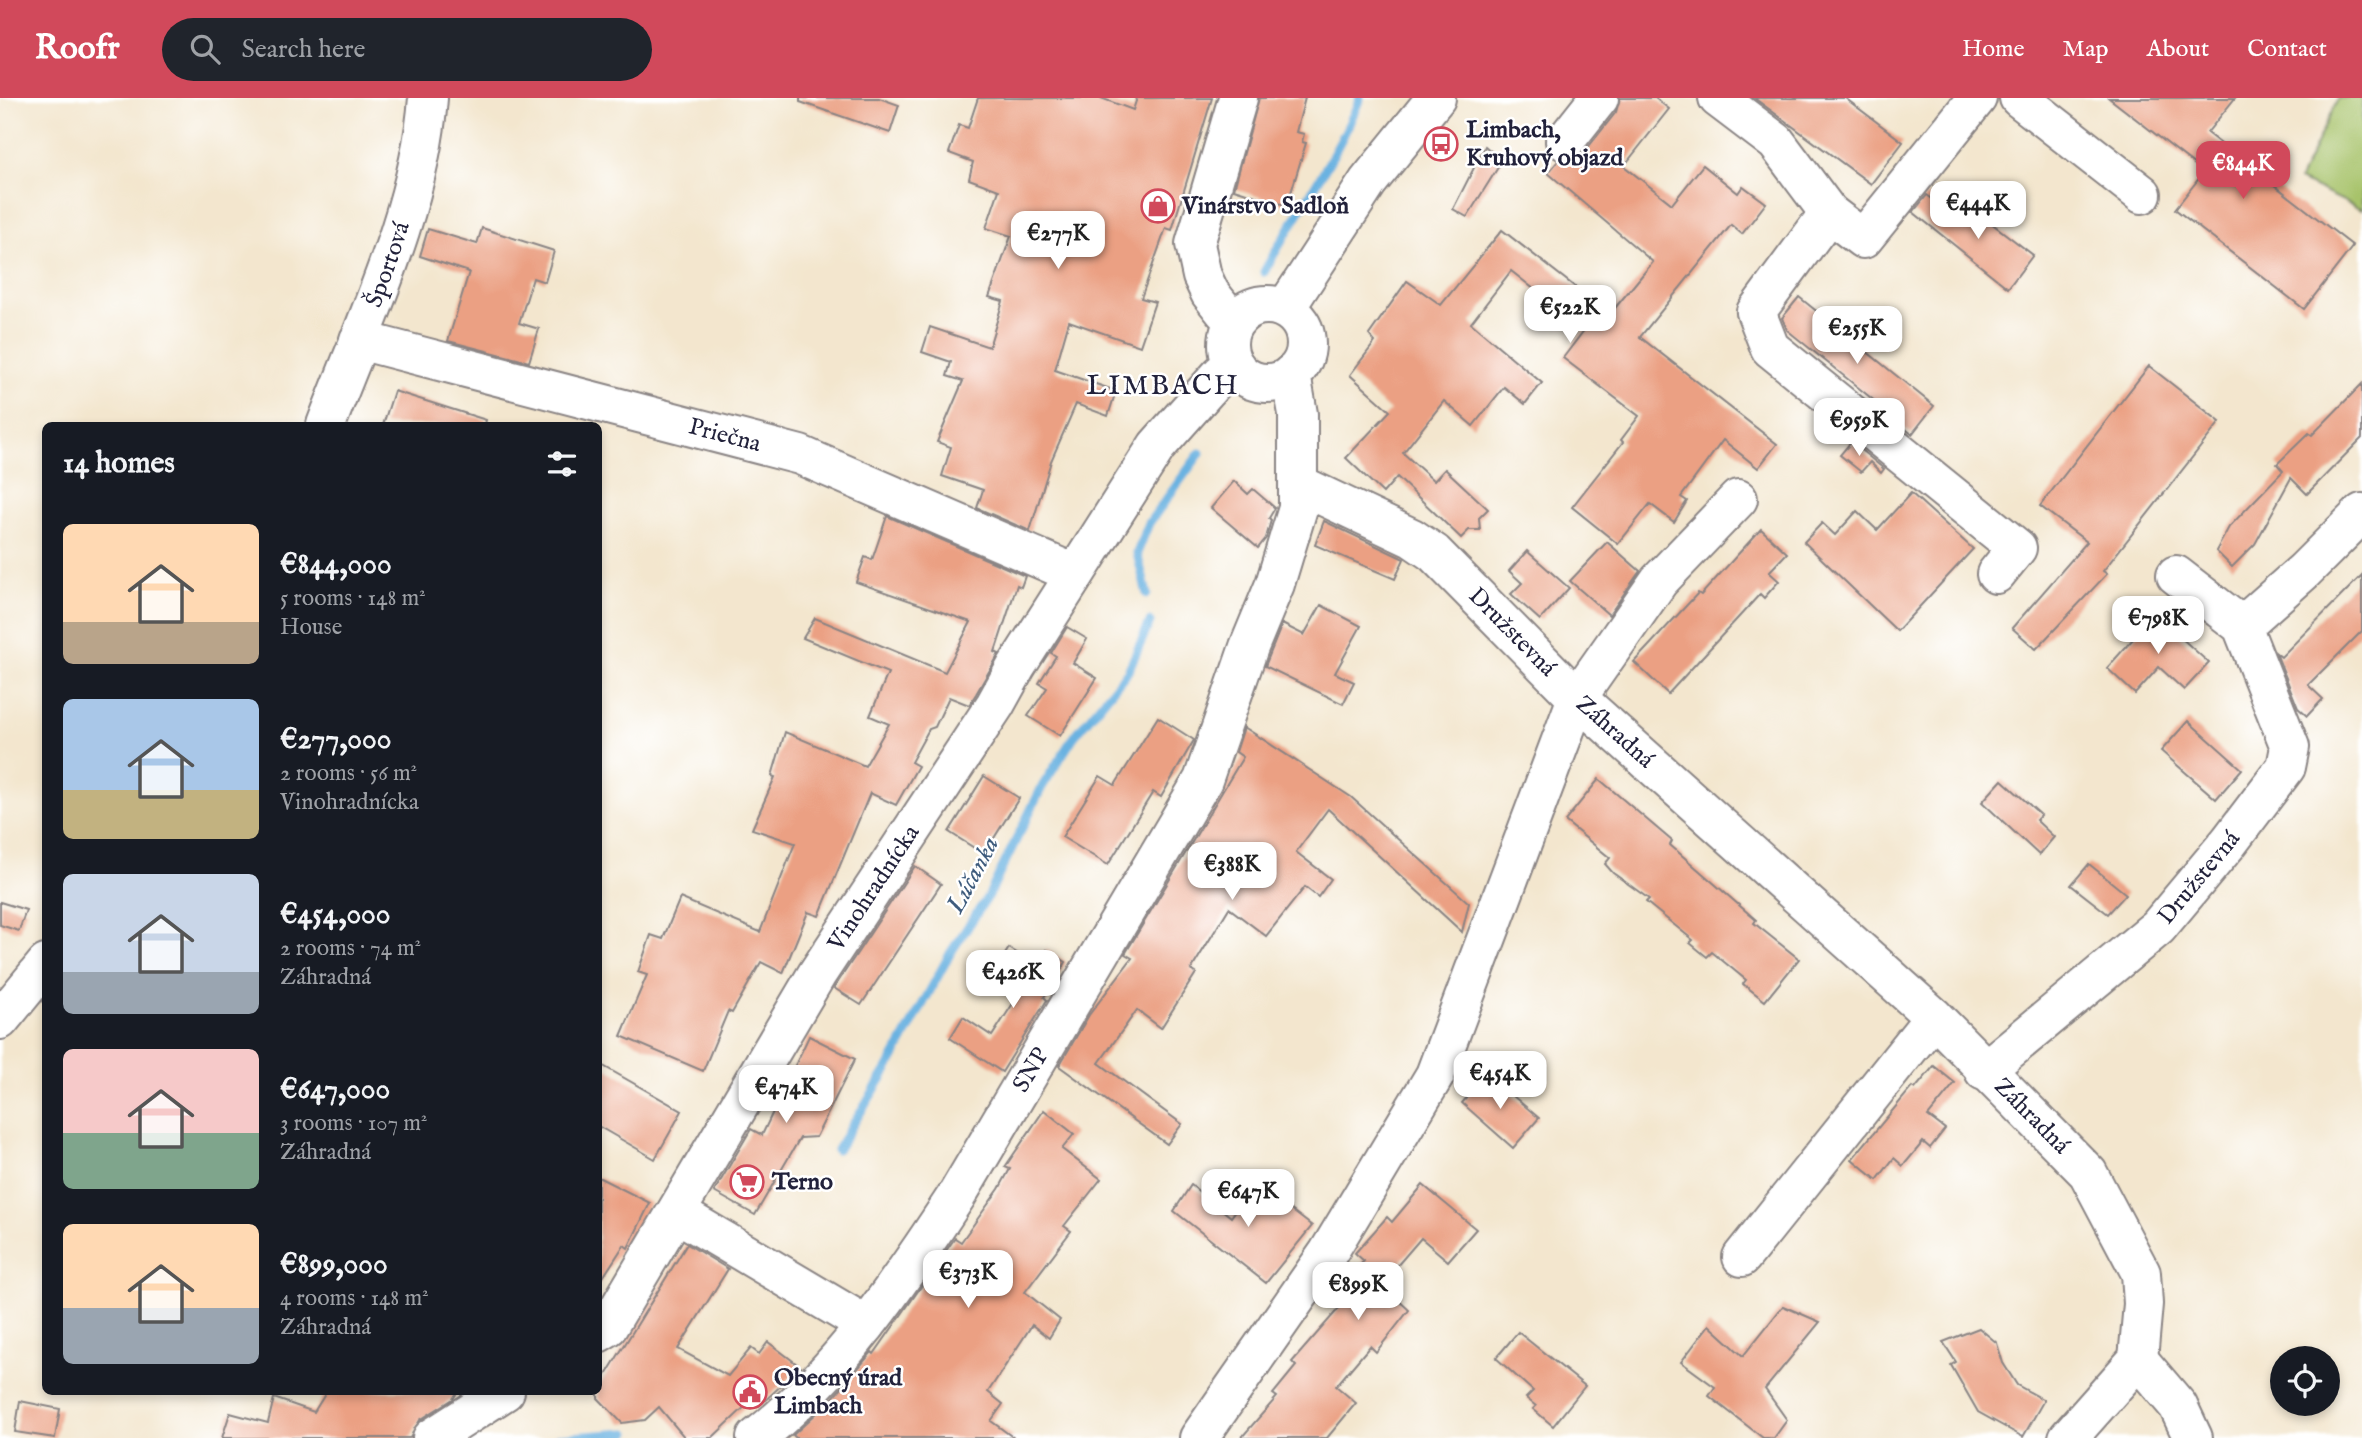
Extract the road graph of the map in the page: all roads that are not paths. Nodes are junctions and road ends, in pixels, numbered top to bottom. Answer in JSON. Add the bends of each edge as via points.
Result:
{"nodes":[{"id":1,"x":428,"y":98,"type":"edge"},
{"id":2,"x":1238,"y":98,"type":"edge"},
{"id":3,"x":1436,"y":98,"type":"edge"},
{"id":4,"x":1599,"y":98,"type":"edge"},
{"id":5,"x":1718,"y":98,"type":"edge"},
{"id":6,"x":1977,"y":98,"type":"edge"},
{"id":7,"x":2019,"y":98,"type":"edge"},
{"id":8,"x":1565,"y":141,"type":"dead end"},
{"id":9,"x":2142,"y":194,"type":"dead end"},
{"id":10,"x":1829,"y":213,"type":"junction"},
{"id":11,"x":1285,"y":309,"type":"junction"},
{"id":12,"x":1238,"y":318,"type":"junction"},
{"id":13,"x":359,"y":340,"type":"junction"},
{"id":14,"x":1235,"y":366,"type":"junction"},
{"id":15,"x":1291,"y":374,"type":"junction"},
{"id":16,"x":327,"y":422,"type":"edge"},
{"id":17,"x":1298,"y":484,"type":"junction"},
{"id":18,"x":1738,"y":499,"type":"dead end"},
{"id":19,"x":2362,"y":513,"type":"edge"},
{"id":20,"x":1075,"y":574,"type":"junction"},
{"id":21,"x":1996,"y":574,"type":"dead end"},
{"id":22,"x":2176,"y":575,"type":"dead end"},
{"id":23,"x":2242,"y":626,"type":"junction"},
{"id":24,"x":1577,"y":698,"type":"junction"},
{"id":25,"x":42,"y":969,"type":"edge"},
{"id":26,"x":1934,"y":1017,"type":"junction"},
{"id":27,"x":0,"y":1020,"type":"edge"},
{"id":28,"x":1984,"y":1071,"type":"junction"},
{"id":29,"x":677,"y":1213,"type":"junction"},
{"id":30,"x":1742,"y":1257,"type":"dead end"},
{"id":31,"x":866,"y":1325,"type":"junction"},
{"id":32,"x":602,"y":1331,"type":"edge"},
{"id":33,"x":2138,"y":1359,"type":"junction"},
{"id":34,"x":499,"y":1395,"type":"edge"},
{"id":35,"x":432,"y":1438,"type":"edge"},
{"id":36,"x":756,"y":1438,"type":"edge"},
{"id":37,"x":1199,"y":1438,"type":"edge"},
{"id":38,"x":2068,"y":1438,"type":"edge"},
{"id":39,"x":2193,"y":1438,"type":"edge"}],
"edges":[{"from":1,"to":13,"type":"street","name":"Športová","via":[[425,135],[394,244]]},
{"from":2,"to":12,"type":"street","via":[[1195,244],[1209,293],[1225,312]]},
{"from":3,"to":11,"type":"street","via":[[1337,227]]},
{"from":4,"to":8,"type":"street"},
{"from":5,"to":10,"type":"street","via":[[1776,142]]},
{"from":6,"to":10,"type":"street","via":[[1863,239]]},
{"from":7,"to":9,"type":"street"},
{"from":10,"to":21,"type":"street","via":[[1756,312],[1770,348],[2017,548]]},
{"from":11,"to":12,"type":"street","via":[[1260,305]]},
{"from":11,"to":15,"type":"street","via":[[1296,317],[1306,340],[1305,353]]},
{"from":12,"to":14,"type":"street","via":[[1228,341]]},
{"from":13,"to":16,"type":"street","name":"Športová"},
{"from":13,"to":20,"type":"street","name":"Priečna","via":[[800,455]]},
{"from":14,"to":15,"type":"street","via":[[1244,375],[1268,383]]},
{"from":14,"to":20,"type":"street","name":"Vinohradnícka","via":[[1221,374],[1157,446]]},
{"from":15,"to":17,"type":"street","name":"SNP","via":[[1298,414]]},
{"from":17,"to":24,"type":"street","name":"Družstevná","via":[[1434,553]]},
{"from":17,"to":31,"type":"street","name":"SNP","via":[[1298,508],[1275,584],[1203,780],[957,1195]]},
{"from":18,"to":24,"type":"street","name":"Družstevná","via":[[1659,581]]},
{"from":19,"to":23,"type":"street"},
{"from":20,"to":29,"type":"street","name":"Vinohradnícka","via":[[995,705],[817,974]]},
{"from":22,"to":23,"type":"street"},
{"from":23,"to":28,"type":"street","name":"Družstevná","via":[[2290,747],[2286,767],[2158,928]]},
{"from":24,"to":26,"type":"street","name":"Záhradná"},
{"from":24,"to":37,"type":"street","name":"Záhradná","via":[[1435,1076],[1328,1253]]},
{"from":25,"to":27,"type":"street"},
{"from":26,"to":28,"type":"street","name":"Záhradná"},
{"from":26,"to":30,"type":"street"},
{"from":28,"to":33,"type":"street","name":"Záhradná","via":[[2088,1173],[2141,1273]]},
{"from":29,"to":31,"type":"street"},
{"from":29,"to":32,"type":"street","name":"Vinohradnícka"},
{"from":31,"to":36,"type":"street","name":"SNP","via":[[795,1408]]},
{"from":33,"to":38,"type":"street"},
{"from":33,"to":39,"type":"street","via":[[2178,1406]]},
{"from":34,"to":35,"type":"street"}]}
